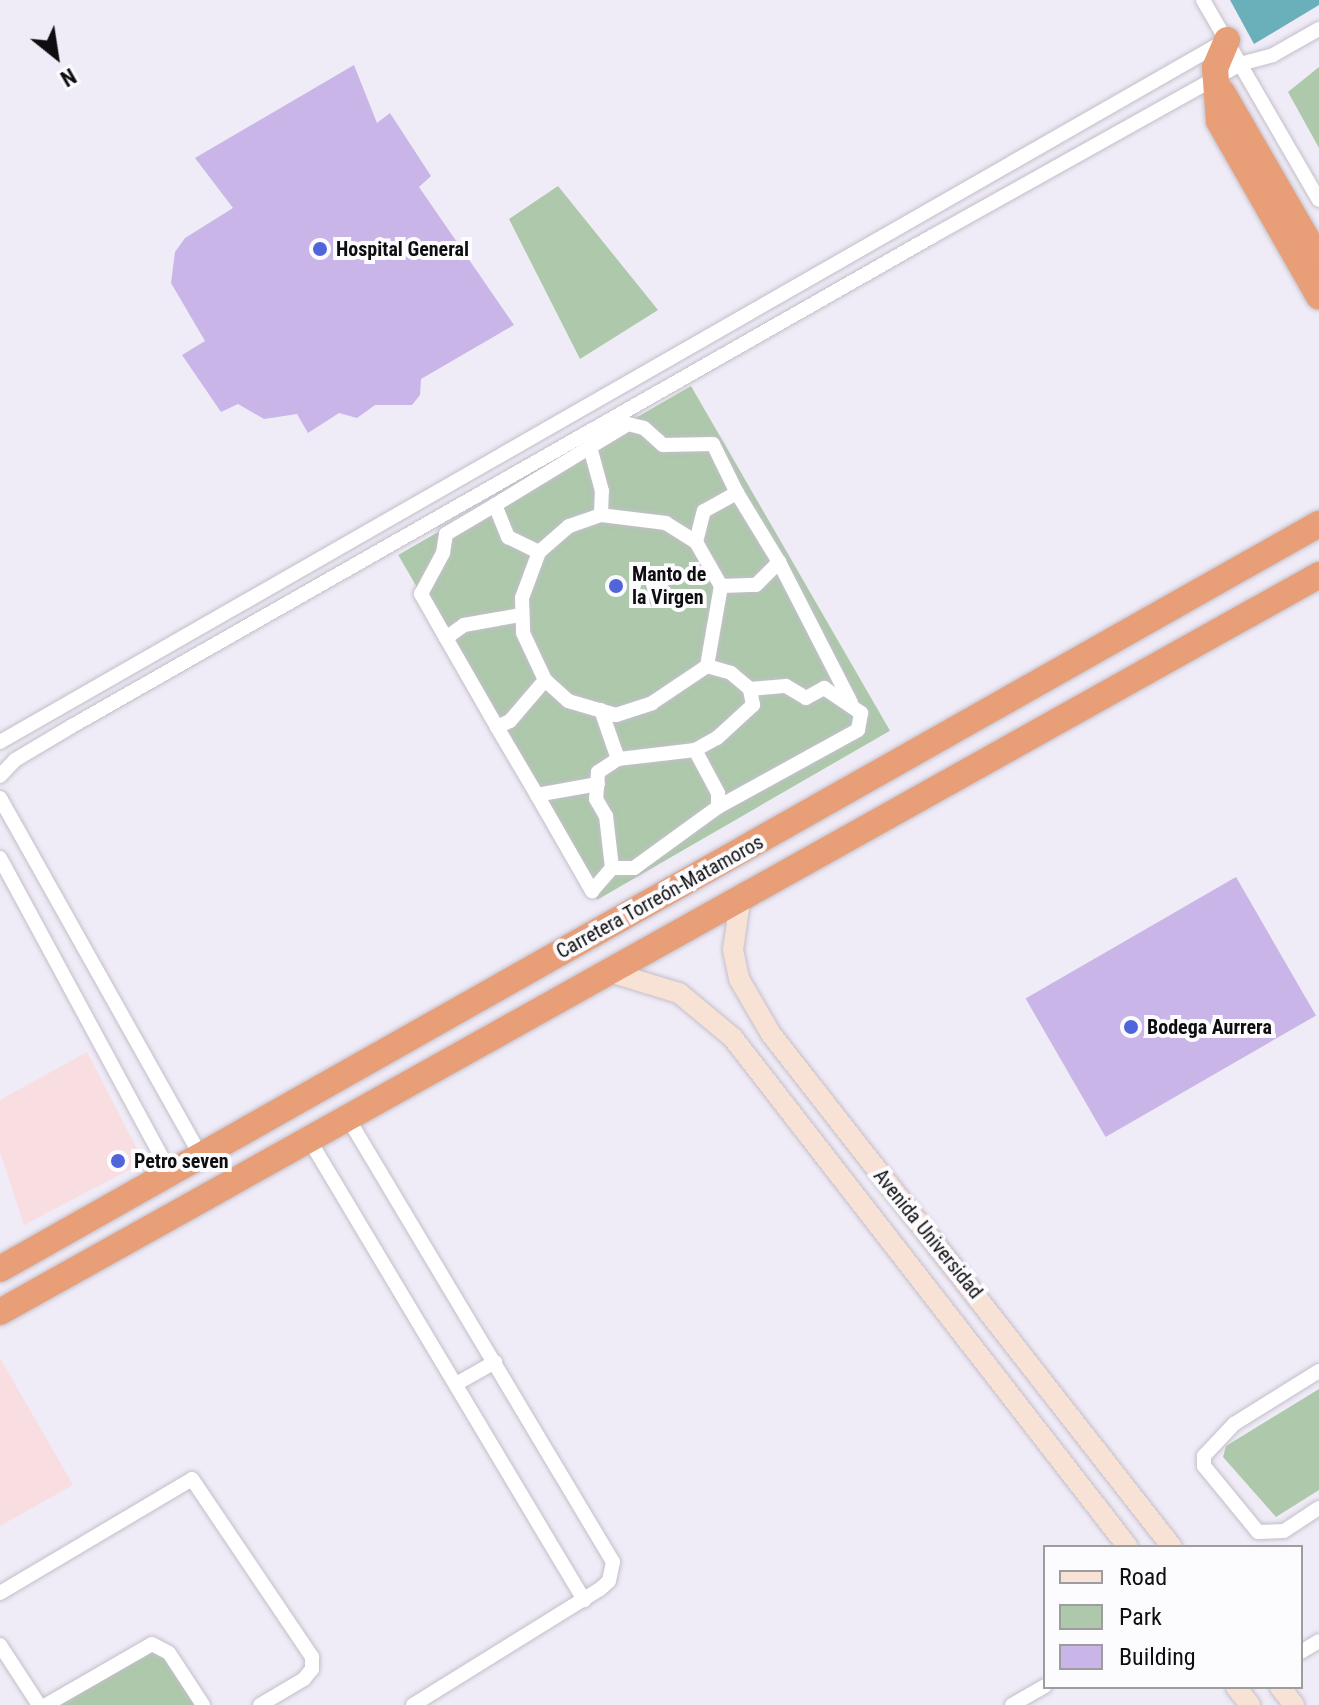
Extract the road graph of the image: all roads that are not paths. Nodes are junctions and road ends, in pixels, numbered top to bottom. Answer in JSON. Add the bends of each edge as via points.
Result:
{"nodes":[{"id":1,"x":1203,"y":0,"type":"edge"},
{"id":2,"x":1319,"y":29,"type":"edge"},
{"id":3,"x":1227,"y":40,"type":"junction"},
{"id":4,"x":1240,"y":64,"type":"junction"},
{"id":5,"x":1215,"y":78,"type":"junction"},
{"id":6,"x":1319,"y":200,"type":"edge"},
{"id":7,"x":918,"y":216,"type":"junction"},
{"id":8,"x":931,"y":237,"type":"junction"},
{"id":9,"x":1319,"y":260,"type":"edge"},
{"id":10,"x":1319,"y":296,"type":"edge"},
{"id":11,"x":590,"y":447,"type":"junction"},
{"id":12,"x":457,"y":482,"type":"junction"},
{"id":13,"x":737,"y":493,"type":"junction"},
{"id":14,"x":468,"y":501,"type":"junction"},
{"id":15,"x":495,"y":505,"type":"junction"},
{"id":16,"x":601,"y":515,"type":"junction"},
{"id":17,"x":1319,"y":524,"type":"edge"},
{"id":18,"x":696,"y":542,"type":"junction"},
{"id":19,"x":539,"y":552,"type":"junction"},
{"id":20,"x":1319,"y":556,"type":"edge"},
{"id":21,"x":779,"y":562,"type":"junction"},
{"id":22,"x":1319,"y":575,"type":"edge"},
{"id":23,"x":721,"y":586,"type":"junction"},
{"id":24,"x":521,"y":615,"type":"junction"},
{"id":25,"x":1226,"y":628,"type":"junction"},
{"id":26,"x":446,"y":638,"type":"junction"},
{"id":27,"x":707,"y":666,"type":"junction"},
{"id":28,"x":545,"y":680,"type":"junction"},
{"id":29,"x":750,"y":689,"type":"junction"},
{"id":30,"x":851,"y":704,"type":"junction"},
{"id":31,"x":601,"y":710,"type":"junction"},
{"id":32,"x":497,"y":727,"type":"junction"},
{"id":33,"x":0,"y":742,"type":"edge"},
{"id":34,"x":695,"y":750,"type":"junction"},
{"id":35,"x":618,"y":759,"type":"junction"},
{"id":36,"x":0,"y":776,"type":"edge"},
{"id":37,"x":598,"y":784,"type":"junction"},
{"id":38,"x":537,"y":795,"type":"junction"},
{"id":39,"x":0,"y":798,"type":"edge"},
{"id":40,"x":718,"y":807,"type":"junction"},
{"id":41,"x":0,"y":858,"type":"edge"},
{"id":42,"x":612,"y":868,"type":"junction"},
{"id":43,"x":740,"y":901,"type":"junction"},
{"id":44,"x":613,"y":973,"type":"junction"},
{"id":45,"x":349,"y":1120,"type":"junction"},
{"id":46,"x":841,"y":1124,"type":"junction"},
{"id":47,"x":310,"y":1141,"type":"junction"},
{"id":48,"x":814,"y":1145,"type":"junction"},
{"id":49,"x":201,"y":1156,"type":"junction"},
{"id":50,"x":170,"y":1173,"type":"junction"},
{"id":51,"x":0,"y":1269,"type":"edge"},
{"id":52,"x":0,"y":1312,"type":"edge"},
{"id":53,"x":495,"y":1362,"type":"junction"},
{"id":54,"x":1319,"y":1371,"type":"edge"},
{"id":55,"x":456,"y":1384,"type":"junction"},
{"id":56,"x":1319,"y":1508,"type":"edge"},
{"id":57,"x":1126,"y":1545,"type":"edge"},
{"id":58,"x":1170,"y":1545,"type":"edge"},
{"id":59,"x":0,"y":1593,"type":"edge"},
{"id":60,"x":584,"y":1600,"type":"junction"},
{"id":61,"x":0,"y":1645,"type":"edge"},
{"id":62,"x":1043,"y":1687,"type":"edge"},
{"id":63,"x":1282,"y":1689,"type":"edge"},
{"id":64,"x":418,"y":1704,"type":"edge"},
{"id":65,"x":39,"y":1705,"type":"edge"},
{"id":66,"x":46,"y":1705,"type":"edge"},
{"id":67,"x":203,"y":1705,"type":"edge"},
{"id":68,"x":260,"y":1705,"type":"edge"},
{"id":69,"x":1012,"y":1705,"type":"edge"},
{"id":70,"x":1294,"y":1705,"type":"edge"}],
"edges":[{"from":1,"to":3,"type":"street"},
{"from":2,"to":4,"type":"street","via":[[1273,55]]},
{"from":3,"to":4,"type":"street"},
{"from":3,"to":5,"type":"highway"},
{"from":3,"to":7,"type":"street"},
{"from":4,"to":5,"type":"street"},
{"from":4,"to":6,"type":"street"},
{"from":5,"to":8,"type":"street"},
{"from":5,"to":9,"type":"highway"},
{"from":5,"to":10,"type":"highway","via":[[1215,104],[1227,138]]},
{"from":7,"to":8,"type":"street"},
{"from":7,"to":12,"type":"street"},
{"from":8,"to":14,"type":"street"},
{"from":11,"to":13,"type":"street","via":[[628,424],[644,428],[663,445],[713,444]]},
{"from":11,"to":15,"type":"street"},
{"from":11,"to":16,"type":"street","via":[[602,491]]},
{"from":12,"to":14,"type":"street"},
{"from":12,"to":33,"type":"street"},
{"from":13,"to":18,"type":"street","via":[[704,511]]},
{"from":13,"to":21,"type":"street"},
{"from":14,"to":36,"type":"street","via":[[26,753]]},
{"from":15,"to":19,"type":"street","via":[[508,537]]},
{"from":15,"to":26,"type":"street","via":[[446,534],[443,553],[421,594]]},
{"from":16,"to":18,"type":"street","via":[[666,523]]},
{"from":16,"to":19,"type":"street","via":[[569,526]]},
{"from":17,"to":49,"type":"highway","name":"Carretera Torreón-Matamoros"},
{"from":18,"to":23,"type":"street"},
{"from":19,"to":24,"type":"street"},
{"from":20,"to":25,"type":"highway","via":[[1259,593]]},
{"from":21,"to":23,"type":"street","via":[[756,585]]},
{"from":21,"to":30,"type":"street"},
{"from":22,"to":25,"type":"highway"},
{"from":23,"to":27,"type":"street"},
{"from":24,"to":26,"type":"street","via":[[464,625]]},
{"from":24,"to":28,"type":"street","via":[[529,651]]},
{"from":25,"to":43,"type":"highway"},
{"from":26,"to":32,"type":"street"},
{"from":27,"to":29,"type":"street","via":[[731,673]]},
{"from":27,"to":31,"type":"street","via":[[652,703],[616,715]]},
{"from":28,"to":31,"type":"street","via":[[568,701]]},
{"from":28,"to":32,"type":"street","via":[[510,721]]},
{"from":29,"to":30,"type":"street","via":[[786,686],[806,698],[824,688]]},
{"from":29,"to":34,"type":"street","via":[[753,705],[717,738]]},
{"from":30,"to":40,"type":"street","via":[[861,713],[858,730]]},
{"from":31,"to":35,"type":"street"},
{"from":32,"to":38,"type":"street"},
{"from":34,"to":35,"type":"street"},
{"from":34,"to":40,"type":"street","via":[[718,793]]},
{"from":35,"to":37,"type":"street","via":[[598,772]]},
{"from":37,"to":38,"type":"street"},
{"from":37,"to":42,"type":"street"},
{"from":38,"to":42,"type":"street","via":[[592,891]]},
{"from":39,"to":49,"type":"street"},
{"from":40,"to":42,"type":"street","via":[[634,868]]},
{"from":41,"to":50,"type":"street"},
{"from":43,"to":44,"type":"highway"},
{"from":43,"to":46,"type":"main road","name":"Avenida Universidad","via":[[733,950],[739,979],[771,1034]]},
{"from":44,"to":45,"type":"highway"},
{"from":44,"to":48,"type":"main road","name":"Avenida Universidad","via":[[648,981],[700,1007],[733,1038]]},
{"from":45,"to":47,"type":"highway"},
{"from":45,"to":53,"type":"street"},
{"from":46,"to":48,"type":"main road"},
{"from":46,"to":58,"type":"main road","name":"Avenida Universidad"},
{"from":47,"to":52,"type":"highway"},
{"from":47,"to":55,"type":"street"},
{"from":48,"to":57,"type":"main road","name":"Avenida Universidad"},
{"from":49,"to":50,"type":"highway","name":"Carretera Torreón-Matamoros"},
{"from":50,"to":51,"type":"highway","name":"Carretera Torreón-Matamoros"},
{"from":53,"to":55,"type":"street"},
{"from":53,"to":60,"type":"street","via":[[610,1550],[609,1581]]},
{"from":54,"to":56,"type":"street","via":[[1234,1424],[1204,1456],[1204,1466],[1258,1532],[1284,1531]]},
{"from":55,"to":60,"type":"street"},
{"from":59,"to":68,"type":"street","via":[[192,1479],[312,1657],[312,1669],[304,1679]]},
{"from":60,"to":64,"type":"street"},
{"from":61,"to":65,"type":"street"},
{"from":62,"to":69,"type":"street"},
{"from":63,"to":70,"type":"main road"},
{"from":66,"to":67,"type":"street","via":[[152,1644],[164,1647],[178,1663]]}]}
